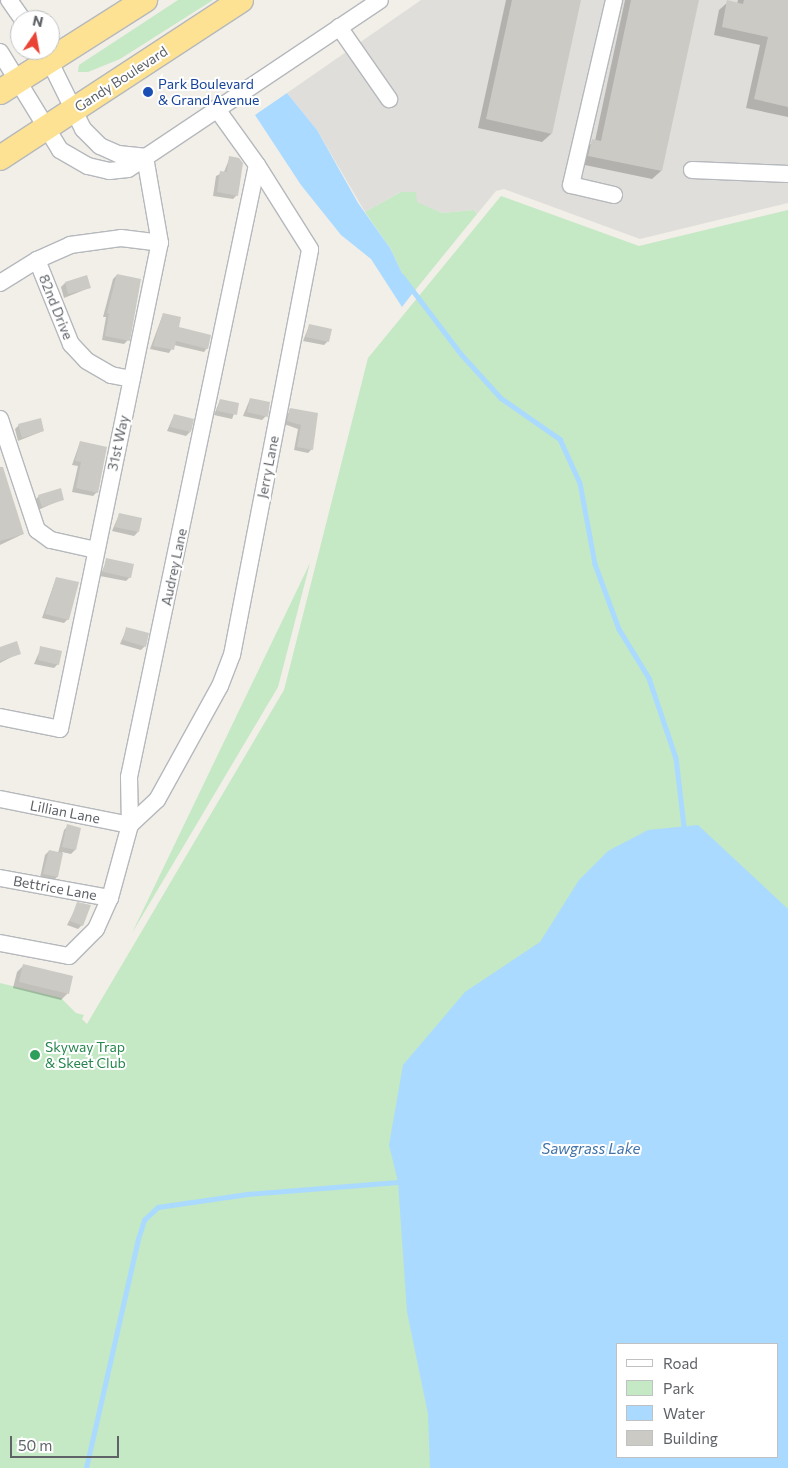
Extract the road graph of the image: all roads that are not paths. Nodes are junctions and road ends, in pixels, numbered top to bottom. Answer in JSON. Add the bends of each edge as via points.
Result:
{"nodes":[{"id":1,"x":145,"y":0,"type":"edge"},
{"id":2,"x":241,"y":0,"type":"edge"},
{"id":3,"x":380,"y":0,"type":"edge"},
{"id":4,"x":614,"y":0,"type":"edge"},
{"id":5,"x":339,"y":27,"type":"junction"},
{"id":6,"x":60,"y":48,"type":"edge"},
{"id":7,"x":0,"y":52,"type":"edge"},
{"id":8,"x":41,"y":60,"type":"edge"},
{"id":9,"x":49,"y":60,"type":"edge"},
{"id":10,"x":9,"y":86,"type":"edge"},
{"id":11,"x":389,"y":99,"type":"dead end"},
{"id":12,"x":216,"y":108,"type":"junction"},
{"id":13,"x":74,"y":110,"type":"junction"},
{"id":14,"x":47,"y":128,"type":"junction"},
{"id":15,"x":145,"y":157,"type":"junction"},
{"id":16,"x":0,"y":158,"type":"edge"},
{"id":17,"x":257,"y":165,"type":"junction"},
{"id":18,"x":692,"y":170,"type":"dead end"},
{"id":19,"x":788,"y":174,"type":"edge"},
{"id":20,"x":614,"y":195,"type":"dead end"},
{"id":21,"x":160,"y":243,"type":"junction"},
{"id":22,"x":37,"y":260,"type":"junction"},
{"id":23,"x":0,"y":283,"type":"edge"},
{"id":24,"x":132,"y":379,"type":"junction"},
{"id":25,"x":0,"y":419,"type":"edge"},
{"id":26,"x":96,"y":550,"type":"junction"},
{"id":27,"x":0,"y":717,"type":"edge"},
{"id":28,"x":0,"y":799,"type":"edge"},
{"id":29,"x":130,"y":826,"type":"junction"},
{"id":30,"x":0,"y":878,"type":"edge"},
{"id":31,"x":110,"y":898,"type":"junction"},
{"id":32,"x":0,"y":943,"type":"edge"}],
"edges":[{"from":1,"to":6,"type":"highway"},
{"from":2,"to":13,"type":"highway","name":"Gandy Boulevard"},
{"from":3,"to":5,"type":"street"},
{"from":4,"to":20,"type":"street","via":[[571,185]]},
{"from":5,"to":11,"type":"street"},
{"from":5,"to":12,"type":"street"},
{"from":7,"to":10,"type":"street"},
{"from":8,"to":10,"type":"highway"},
{"from":9,"to":13,"type":"street"},
{"from":10,"to":14,"type":"street"},
{"from":12,"to":15,"type":"street"},
{"from":12,"to":17,"type":"street","name":"Jerry Lane"},
{"from":13,"to":14,"type":"highway","name":"Gandy Boulevard"},
{"from":13,"to":15,"type":"street","via":[[83,129],[100,146],[118,154]]},
{"from":14,"to":15,"type":"street","via":[[60,150],[88,166],[109,171],[128,168]]},
{"from":14,"to":16,"type":"highway","name":"Gandy Boulevard"},
{"from":15,"to":21,"type":"street","name":"31st Way"},
{"from":17,"to":29,"type":"street","name":"Audrey Lane","via":[[129,777]]},
{"from":17,"to":29,"type":"street","name":"Jerry Lane","via":[[310,249],[234,645],[220,686],[157,800]]},
{"from":18,"to":19,"type":"street"},
{"from":21,"to":22,"type":"street","via":[[121,238],[104,240],[70,245]]},
{"from":21,"to":24,"type":"street","name":"31st Way"},
{"from":22,"to":23,"type":"street"},
{"from":22,"to":24,"type":"street","name":"82nd Drive","via":[[71,344],[87,362],[111,375]]},
{"from":24,"to":26,"type":"street","name":"31st Way"},
{"from":25,"to":26,"type":"street","via":[[37,530],[51,540]]},
{"from":26,"to":27,"type":"street","name":"31st Way","via":[[60,730]]},
{"from":28,"to":29,"type":"street","name":"Lillian Lane"},
{"from":29,"to":31,"type":"street","name":"Audrey Lane"},
{"from":30,"to":31,"type":"street","name":"Bettrice Lane"},
{"from":31,"to":32,"type":"street","name":"Audrey Lane","via":[[96,929],[69,956]]}]}
